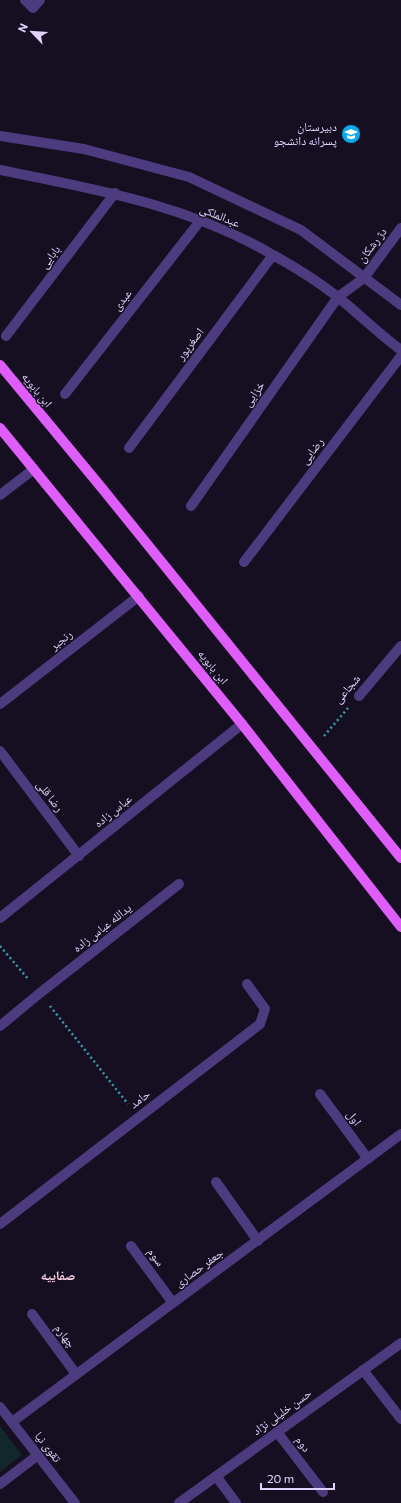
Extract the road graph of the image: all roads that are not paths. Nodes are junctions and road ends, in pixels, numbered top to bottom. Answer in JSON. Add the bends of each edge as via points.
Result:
{"nodes":[{"id":1,"x":25,"y":0,"type":"edge"},
{"id":2,"x":40,"y":0,"type":"edge"},
{"id":3,"x":0,"y":136,"type":"edge"},
{"id":4,"x":0,"y":170,"type":"edge"},
{"id":5,"x":115,"y":193,"type":"junction"},
{"id":6,"x":200,"y":221,"type":"junction"},
{"id":7,"x":401,"y":228,"type":"edge"},
{"id":8,"x":273,"y":255,"type":"junction"},
{"id":9,"x":364,"y":278,"type":"junction"},
{"id":10,"x":338,"y":297,"type":"junction"},
{"id":11,"x":401,"y":305,"type":"edge"},
{"id":12,"x":6,"y":336,"type":"dead end"},
{"id":13,"x":401,"y":350,"type":"edge"},
{"id":14,"x":401,"y":356,"type":"edge"},
{"id":15,"x":0,"y":366,"type":"edge"},
{"id":16,"x":65,"y":394,"type":"dead end"},
{"id":17,"x":0,"y":428,"type":"edge"},
{"id":18,"x":129,"y":448,"type":"dead end"},
{"id":19,"x":34,"y":469,"type":"junction"},
{"id":20,"x":0,"y":495,"type":"edge"},
{"id":21,"x":191,"y":506,"type":"dead end"},
{"id":22,"x":244,"y":562,"type":"dead end"},
{"id":23,"x":139,"y":596,"type":"junction"},
{"id":24,"x":401,"y":646,"type":"edge"},
{"id":25,"x":359,"y":696,"type":"road end"},
{"id":26,"x":0,"y":704,"type":"edge"},
{"id":27,"x":242,"y":724,"type":"junction"},
{"id":28,"x":0,"y":751,"type":"edge"},
{"id":29,"x":78,"y":856,"type":"junction"},
{"id":30,"x":401,"y":858,"type":"edge"},
{"id":31,"x":180,"y":884,"type":"dead end"},
{"id":32,"x":0,"y":918,"type":"edge"},
{"id":33,"x":401,"y":927,"type":"edge"},
{"id":34,"x":248,"y":984,"type":"dead end"},
{"id":35,"x":0,"y":1026,"type":"edge"},
{"id":36,"x":320,"y":1094,"type":"dead end"},
{"id":37,"x":401,"y":1134,"type":"edge"},
{"id":38,"x":368,"y":1159,"type":"junction"},
{"id":39,"x":216,"y":1182,"type":"dead end"},
{"id":40,"x":0,"y":1224,"type":"edge"},
{"id":41,"x":258,"y":1241,"type":"junction"},
{"id":42,"x":131,"y":1246,"type":"dead end"},
{"id":43,"x":173,"y":1303,"type":"junction"},
{"id":44,"x":32,"y":1314,"type":"dead end"},
{"id":45,"x":401,"y":1343,"type":"edge"},
{"id":46,"x":363,"y":1370,"type":"junction"},
{"id":47,"x":76,"y":1374,"type":"junction"},
{"id":48,"x":0,"y":1407,"type":"edge"},
{"id":49,"x":401,"y":1419,"type":"edge"},
{"id":50,"x":12,"y":1422,"type":"junction"},
{"id":51,"x":277,"y":1432,"type":"junction"},
{"id":52,"x":38,"y":1455,"type":"junction"},
{"id":53,"x":216,"y":1476,"type":"junction"},
{"id":54,"x":0,"y":1484,"type":"edge"},
{"id":55,"x":323,"y":1492,"type":"dead end"},
{"id":56,"x":75,"y":1503,"type":"edge"},
{"id":57,"x":179,"y":1503,"type":"edge"},
{"id":58,"x":236,"y":1503,"type":"edge"}],
"edges":[{"from":1,"to":2,"type":"street","via":[[33,8]]},
{"from":3,"to":9,"type":"street","name":"عبدالملکی","via":[[84,149],[189,177],[301,230]]},
{"from":4,"to":5,"type":"street","name":"عبدالملکی"},
{"from":5,"to":6,"type":"street","name":"عبدالملکی","via":[[156,204]]},
{"from":5,"to":12,"type":"street","name":"بابایی"},
{"from":6,"to":8,"type":"street","name":"عبدالملکی","via":[[237,236]]},
{"from":6,"to":16,"type":"street","name":"عبدی"},
{"from":7,"to":9,"type":"street","name":"دژ رشکان"},
{"from":8,"to":10,"type":"street","name":"عبدالملکی"},
{"from":8,"to":18,"type":"street","name":"اصغرپور"},
{"from":9,"to":10,"type":"street","name":"دژ رشکان"},
{"from":9,"to":11,"type":"street","name":"عبدالملکی"},
{"from":10,"to":13,"type":"street","name":"عبدالملکی","via":[[374,330]]},
{"from":10,"to":21,"type":"street","name":"خزایی"},
{"from":14,"to":22,"type":"street","name":"رضایی"},
{"from":15,"to":30,"type":"main road","name":"ابن بابویه"},
{"from":17,"to":19,"type":"main road","name":"ابن بابویه"},
{"from":19,"to":20,"type":"street"},
{"from":19,"to":23,"type":"main road","name":"ابن بابویه"},
{"from":23,"to":26,"type":"street","name":"رنجبر"},
{"from":23,"to":27,"type":"main road","name":"ابن بابویه"},
{"from":24,"to":25,"type":"street","name":"شجاعی"},
{"from":27,"to":29,"type":"street","name":"عباس زاده"},
{"from":27,"to":33,"type":"main road","name":"ابن بابویه"},
{"from":28,"to":29,"type":"street","name":"رضا قلی"},
{"from":29,"to":32,"type":"street","name":"عباس زاده"},
{"from":31,"to":35,"type":"street","name":"یدالله عباس زاده"},
{"from":34,"to":40,"type":"street","name":"حامد","via":[[265,1009],[260,1024]]},
{"from":36,"to":38,"type":"street","name":"اول"},
{"from":37,"to":38,"type":"street","name":"جعفر حصاری"},
{"from":38,"to":41,"type":"street","name":"جعفر حصاری"},
{"from":39,"to":41,"type":"street"},
{"from":41,"to":43,"type":"street","name":"جعفر حصاری"},
{"from":42,"to":43,"type":"street","name":"سوم"},
{"from":43,"to":47,"type":"street","name":"جعفر حصاری"},
{"from":44,"to":47,"type":"street","name":"چهارم"},
{"from":45,"to":46,"type":"street","name":"حسن خلیلی نژاد"},
{"from":46,"to":49,"type":"street"},
{"from":46,"to":51,"type":"street","name":"حسن خلیلی نژاد"},
{"from":47,"to":50,"type":"street","name":"جعفر حصاری"},
{"from":48,"to":50,"type":"street","name":"تقوی نیا"},
{"from":50,"to":52,"type":"street","name":"تقوی نیا"},
{"from":51,"to":53,"type":"street","name":"حسن خلیلی نژاد"},
{"from":51,"to":55,"type":"street","name":"دوم"},
{"from":52,"to":54,"type":"street"},
{"from":52,"to":56,"type":"street","name":"تقوی نیا"},
{"from":53,"to":57,"type":"street","name":"حسن خلیلی نژاد"},
{"from":53,"to":58,"type":"street"}]}
